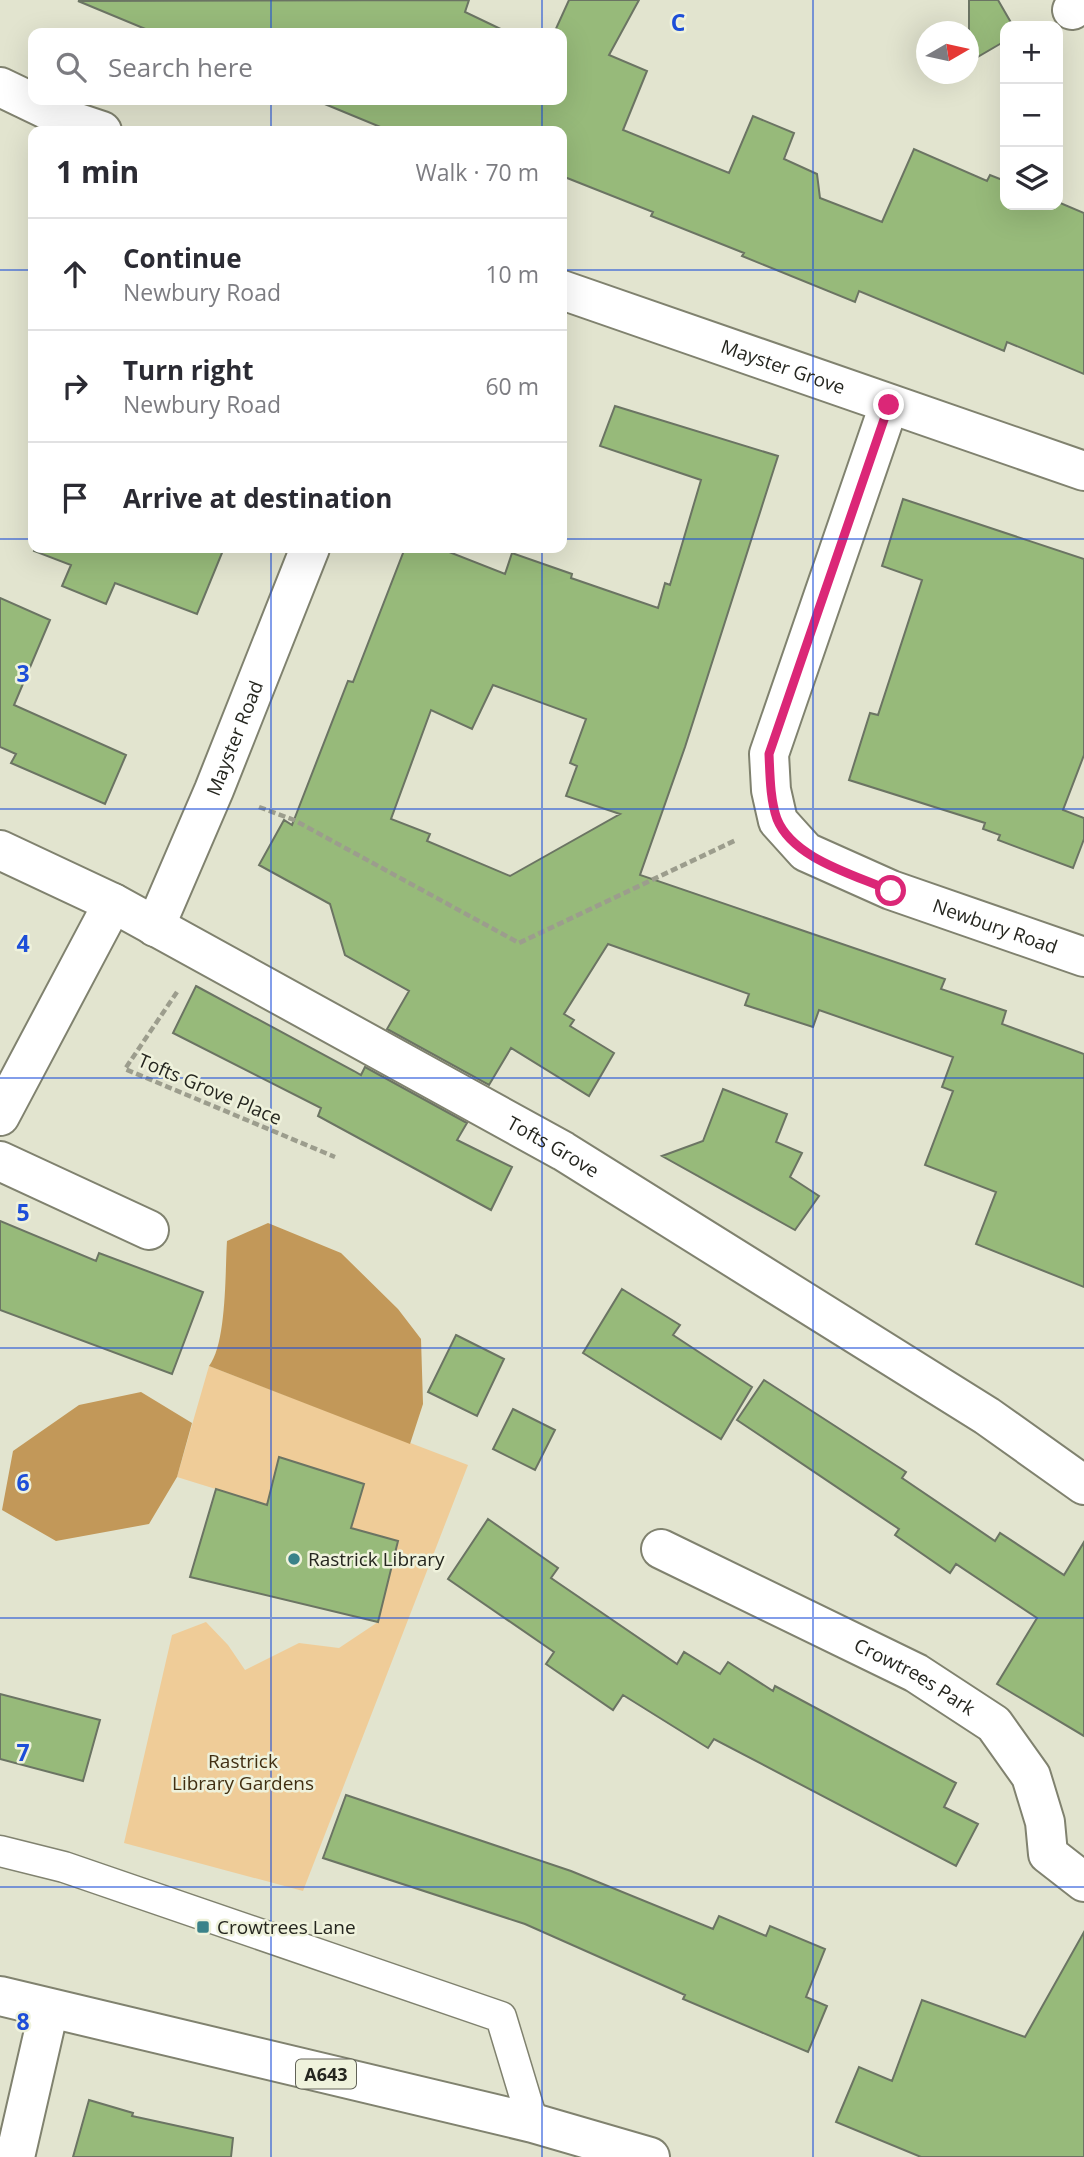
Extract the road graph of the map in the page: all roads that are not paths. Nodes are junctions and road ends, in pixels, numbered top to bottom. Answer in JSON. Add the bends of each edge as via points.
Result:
{"nodes":[{"id":1,"x":0,"y":87,"type":"edge"},
{"id":2,"x":28,"y":100,"type":"edge"},
{"id":3,"x":38,"y":105,"type":"edge"},
{"id":4,"x":87,"y":126,"type":"edge"},
{"id":5,"x":567,"y":292,"type":"edge"},
{"id":6,"x":889,"y":405,"type":"junction"},
{"id":7,"x":1084,"y":471,"type":"edge"},
{"id":8,"x":308,"y":553,"type":"edge"},
{"id":9,"x":0,"y":850,"type":"edge"},
{"id":10,"x":113,"y":903,"type":"junction"},
{"id":11,"x":155,"y":927,"type":"junction"},
{"id":12,"x":1084,"y":957,"type":"edge"},
{"id":13,"x":0,"y":1116,"type":"edge"},
{"id":14,"x":0,"y":1161,"type":"edge"},
{"id":15,"x":149,"y":1230,"type":"dead end"},
{"id":16,"x":1084,"y":1486,"type":"edge"},
{"id":17,"x":661,"y":1549,"type":"dead end"},
{"id":18,"x":0,"y":1851,"type":"edge"},
{"id":19,"x":1084,"y":1882,"type":"edge"},
{"id":20,"x":0,"y":1997,"type":"edge"},
{"id":21,"x":49,"y":2009,"type":"junction"},
{"id":22,"x":533,"y":2123,"type":"junction"},
{"id":23,"x":15,"y":2157,"type":"edge"},
{"id":24,"x":650,"y":2157,"type":"edge"}],
"edges":[{"from":1,"to":2,"type":"street"},
{"from":3,"to":4,"type":"street"},
{"from":5,"to":6,"type":"street","name":"Mayster Grove"},
{"from":6,"to":7,"type":"street","name":"Mayster Grove"},
{"from":6,"to":12,"type":"street","name":"Newbury Road","via":[[769,754],[778,821],[806,852],[891,891]]},
{"from":8,"to":11,"type":"street","name":"Mayster Road"},
{"from":9,"to":10,"type":"street","name":"Tofts Grove"},
{"from":10,"to":11,"type":"street","name":"Tofts Grove"},
{"from":10,"to":13,"type":"street"},
{"from":11,"to":16,"type":"street","name":"Tofts Grove","via":[[563,1151],[987,1416]]},
{"from":14,"to":15,"type":"street"},
{"from":17,"to":19,"type":"street","name":"Crowtrees Park","via":[[916,1673],[994,1724],[1031,1776],[1045,1822],[1048,1854]]},
{"from":18,"to":22,"type":"lane","via":[[64,1867],[501,2017]]},
{"from":20,"to":21,"type":"street","number":"A643"},
{"from":21,"to":22,"type":"street","number":"A643"},
{"from":21,"to":23,"type":"street"},
{"from":22,"to":24,"type":"street","number":"A643"}]}
